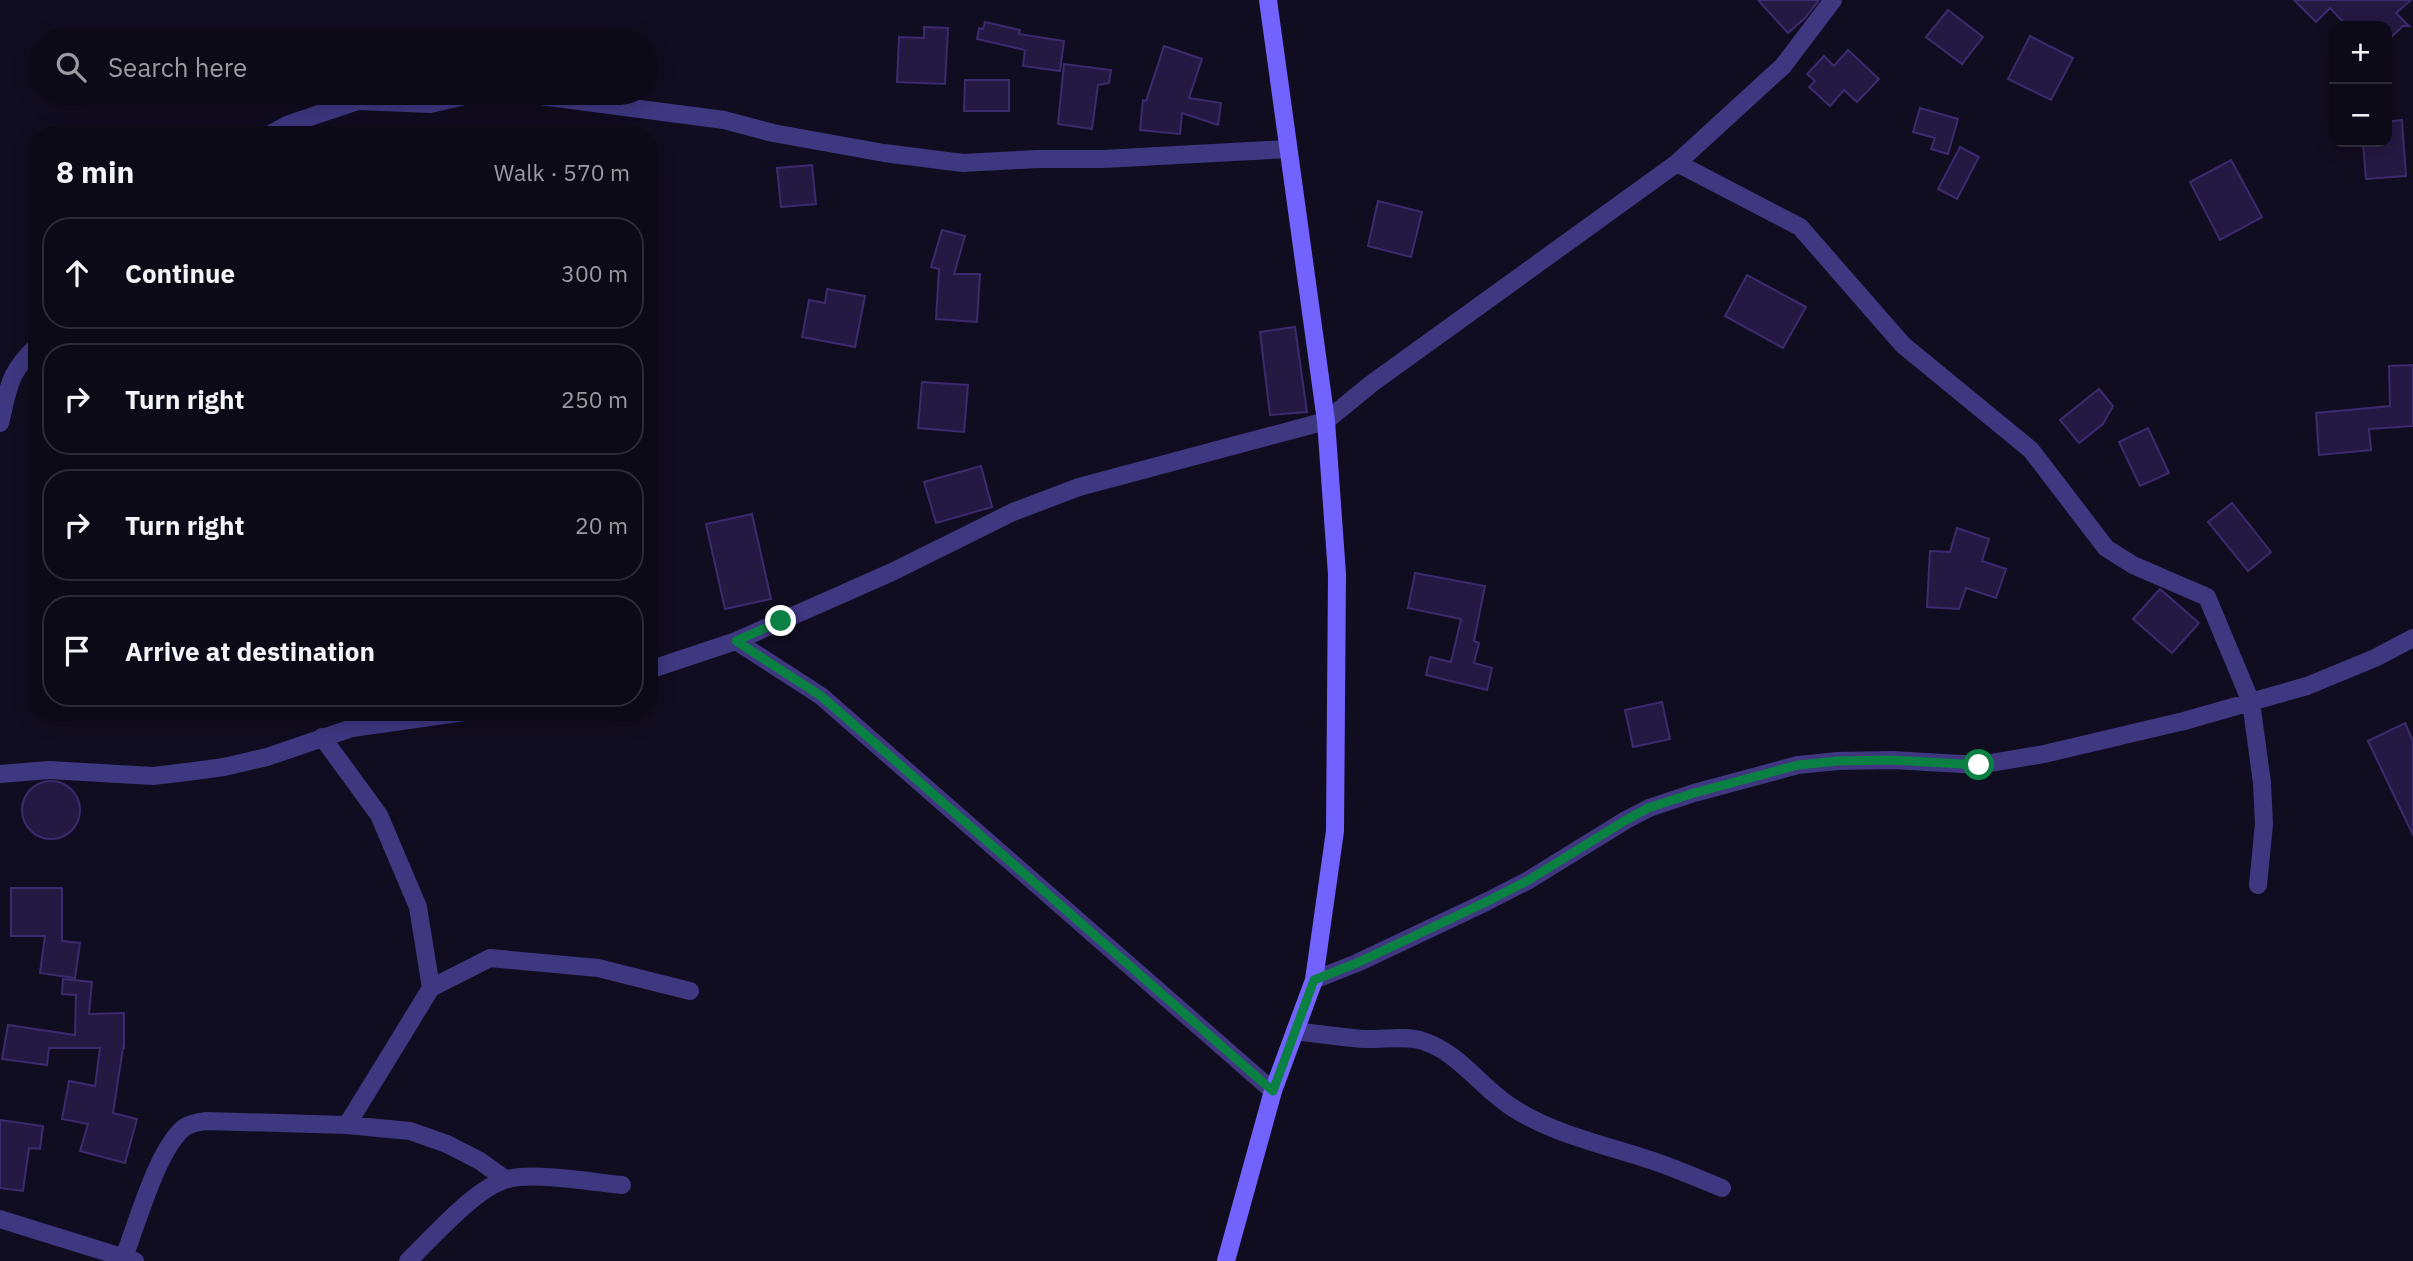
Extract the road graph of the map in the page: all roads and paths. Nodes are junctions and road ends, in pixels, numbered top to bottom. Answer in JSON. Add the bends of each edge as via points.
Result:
{"nodes":[{"id":1,"x":1268,"y":0,"type":"edge"},
{"id":2,"x":1833,"y":0,"type":"edge"},
{"id":3,"x":346,"y":105,"type":"edge"},
{"id":4,"x":610,"y":105,"type":"edge"},
{"id":5,"x":285,"y":126,"type":"edge"},
{"id":6,"x":1288,"y":149,"type":"junction"},
{"id":7,"x":1677,"y":163,"type":"junction"},
{"id":8,"x":28,"y":355,"type":"edge"},
{"id":9,"x":1326,"y":421,"type":"junction"},
{"id":10,"x":0,"y":423,"type":"edge"},
{"id":11,"x":2413,"y":638,"type":"edge"},
{"id":12,"x":736,"y":641,"type":"junction"},
{"id":13,"x":658,"y":667,"type":"edge"},
{"id":14,"x":2251,"y":702,"type":"junction"},
{"id":15,"x":401,"y":721,"type":"edge"},
{"id":16,"x":322,"y":737,"type":"junction"},
{"id":17,"x":0,"y":774,"type":"edge"},
{"id":18,"x":2258,"y":885,"type":"dead end"},
{"id":19,"x":1314,"y":980,"type":"junction"},
{"id":20,"x":431,"y":988,"type":"junction"},
{"id":21,"x":690,"y":991,"type":"dead end"},
{"id":22,"x":1295,"y":1031,"type":"junction"},
{"id":23,"x":1273,"y":1091,"type":"junction"},
{"id":24,"x":347,"y":1125,"type":"junction"},
{"id":25,"x":505,"y":1179,"type":"junction"},
{"id":26,"x":622,"y":1185,"type":"dead end"},
{"id":27,"x":1722,"y":1188,"type":"dead end"},
{"id":28,"x":0,"y":1219,"type":"edge"},
{"id":29,"x":129,"y":1259,"type":"edge"},
{"id":30,"x":408,"y":1261,"type":"edge"},
{"id":31,"x":1226,"y":1261,"type":"edge"}],
"edges":[{"from":1,"to":6,"type":"main road"},
{"from":2,"to":7,"type":"street","via":[[1783,66]]},
{"from":3,"to":5,"type":"street"},
{"from":4,"to":6,"type":"street","via":[[724,120],[884,153],[963,163]]},
{"from":6,"to":9,"type":"main road"},
{"from":7,"to":9,"type":"street"},
{"from":7,"to":14,"type":"street","via":[[1800,227],[1903,345],[2031,450],[2106,548],[2133,565],[2207,597]]},
{"from":8,"to":10,"type":"street","via":[[9,383]]},
{"from":9,"to":12,"type":"street","via":[[1079,487],[1013,512]]},
{"from":9,"to":19,"type":"main road","via":[[1337,574],[1335,831]]},
{"from":11,"to":14,"type":"street","via":[[2307,686]]},
{"from":12,"to":13,"type":"street"},
{"from":12,"to":23,"type":"street","via":[[821,696]]},
{"from":14,"to":18,"type":"street","via":[[2264,824]]},
{"from":14,"to":19,"type":"street","via":[[2001,763],[1838,761],[1798,765],[1694,793],[1648,808],[1527,881]]},
{"from":15,"to":16,"type":"street"},
{"from":16,"to":17,"type":"street","via":[[224,767],[153,776],[48,770]]},
{"from":16,"to":20,"type":"street","via":[[379,815],[418,907]]},
{"from":19,"to":22,"type":"main road"},
{"from":20,"to":21,"type":"street","via":[[490,958],[598,968]]},
{"from":20,"to":24,"type":"street"},
{"from":22,"to":23,"type":"main road"},
{"from":22,"to":27,"type":"street","via":[[1422,1040],[1458,1060],[1513,1108],[1539,1121]]},
{"from":23,"to":31,"type":"main road"},
{"from":24,"to":25,"type":"street","via":[[410,1131],[480,1161]]},
{"from":24,"to":29,"type":"street","via":[[206,1121],[188,1125],[162,1157]]},
{"from":25,"to":26,"type":"street","via":[[522,1176]]},
{"from":25,"to":30,"type":"street","via":[[485,1189]]},
{"from":28,"to":29,"type":"street"}]}
